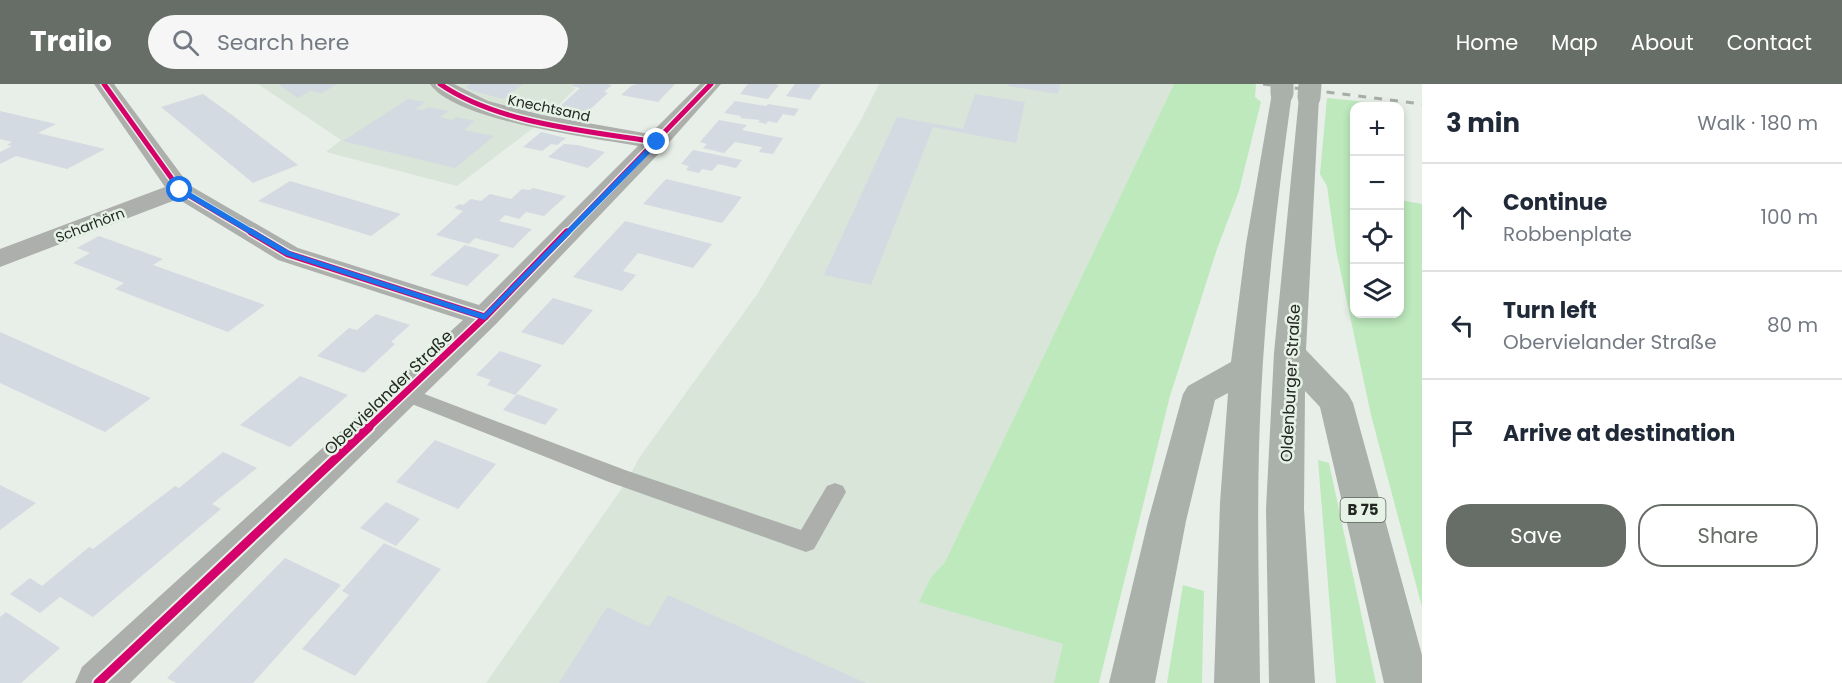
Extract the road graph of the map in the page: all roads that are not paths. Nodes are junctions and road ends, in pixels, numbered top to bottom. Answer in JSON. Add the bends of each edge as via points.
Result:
{"nodes":[{"id":1,"x":104,"y":84,"type":"edge"},
{"id":2,"x":440,"y":84,"type":"edge"},
{"id":3,"x":711,"y":84,"type":"edge"},
{"id":4,"x":1282,"y":88,"type":"edge"},
{"id":5,"x":1310,"y":90,"type":"edge"},
{"id":6,"x":657,"y":142,"type":"junction"},
{"id":7,"x":180,"y":190,"type":"junction"},
{"id":8,"x":0,"y":259,"type":"edge"},
{"id":9,"x":485,"y":317,"type":"junction"},
{"id":10,"x":1290,"y":353,"type":"junction"},
{"id":11,"x":1247,"y":367,"type":"junction"},
{"id":12,"x":406,"y":394,"type":"junction"},
{"id":13,"x":835,"y":492,"type":"dead end"},
{"id":14,"x":98,"y":683,"type":"edge"},
{"id":15,"x":1132,"y":683,"type":"edge"},
{"id":16,"x":1237,"y":683,"type":"edge"},
{"id":17,"x":1292,"y":683,"type":"edge"},
{"id":18,"x":1407,"y":683,"type":"edge"}],
"edges":[{"from":1,"to":7,"type":"street"},
{"from":2,"to":6,"type":"street","name":"Knechtsand","via":[[447,91],[488,108],[566,127]]},
{"from":3,"to":6,"type":"street","name":"Obervielander Straße"},
{"from":4,"to":11,"type":"highway","via":[[1269,165]]},
{"from":5,"to":10,"type":"highway","name":"Oldenburger Straße"},
{"from":6,"to":9,"type":"street","name":"Obervielander Straße"},
{"from":7,"to":8,"type":"street","name":"Scharhörn"},
{"from":7,"to":9,"type":"street","via":[[288,254]]},
{"from":9,"to":12,"type":"street","name":"Obervielander Straße"},
{"from":10,"to":17,"type":"highway","name":"Oldenburger Straße","via":[[1285,509]]},
{"from":10,"to":18,"type":"highway","number":"B 75","via":[[1336,403]]},
{"from":11,"to":15,"type":"highway","via":[[1200,394],[1167,521]]},
{"from":11,"to":16,"type":"highway","via":[[1238,529]]},
{"from":12,"to":13,"type":"lane","via":[[618,476],[806,542]]},
{"from":12,"to":14,"type":"street","name":"Obervielander Straße"}]}
